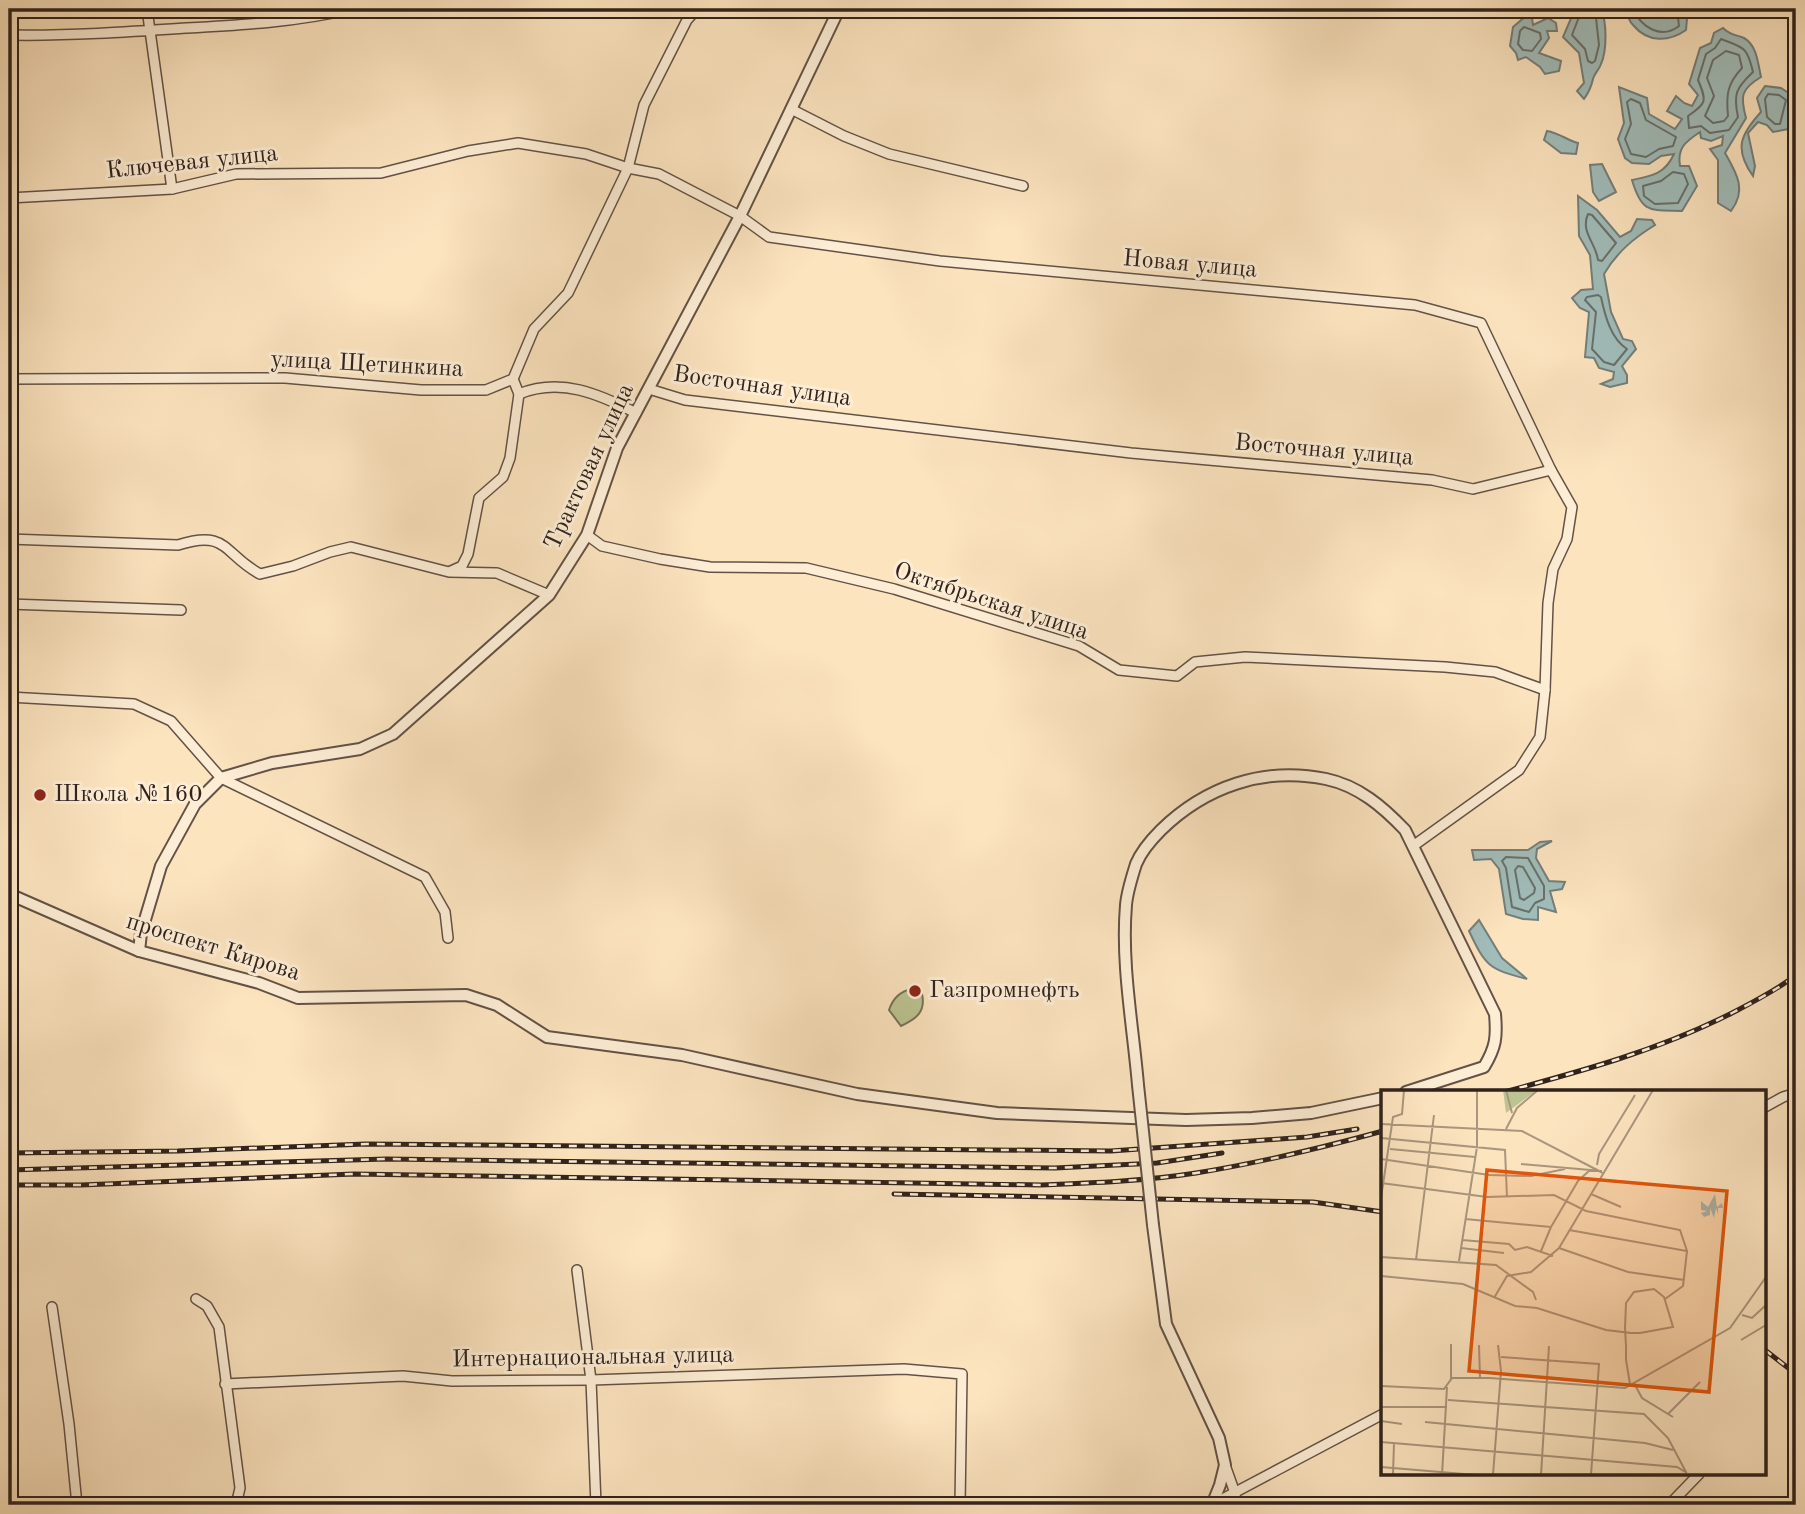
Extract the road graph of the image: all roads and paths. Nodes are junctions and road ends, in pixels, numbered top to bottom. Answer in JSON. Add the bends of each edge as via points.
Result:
{"nodes":[{"id":1,"x":148,"y":9,"type":"edge"},
{"id":2,"x":351,"y":9,"type":"edge"},
{"id":3,"x":697,"y":9,"type":"edge"},
{"id":4,"x":839,"y":9,"type":"edge"},
{"id":5,"x":151,"y":31,"type":"junction"},
{"id":6,"x":9,"y":35,"type":"edge"},
{"id":7,"x":791,"y":108,"type":"junction"},
{"id":8,"x":628,"y":168,"type":"junction"},
{"id":9,"x":1023,"y":186,"type":"dead end"},
{"id":10,"x":172,"y":188,"type":"junction"},
{"id":11,"x":9,"y":198,"type":"edge"},
{"id":12,"x":740,"y":216,"type":"junction"},
{"id":13,"x":9,"y":379,"type":"edge"},
{"id":14,"x":513,"y":379,"type":"junction"},
{"id":15,"x":649,"y":389,"type":"junction"},
{"id":16,"x":519,"y":394,"type":"junction"},
{"id":17,"x":636,"y":413,"type":"junction"},
{"id":18,"x":1551,"y":470,"type":"junction"},
{"id":19,"x":587,"y":535,"type":"junction"},
{"id":20,"x":9,"y":539,"type":"edge"},
{"id":21,"x":449,"y":572,"type":"junction"},
{"id":22,"x":549,"y":595,"type":"junction"},
{"id":23,"x":9,"y":604,"type":"edge"},
{"id":24,"x":181,"y":610,"type":"dead end"},
{"id":25,"x":1545,"y":690,"type":"junction"},
{"id":26,"x":9,"y":697,"type":"edge"},
{"id":27,"x":221,"y":778,"type":"junction"},
{"id":28,"x":1413,"y":846,"type":"junction"},
{"id":29,"x":9,"y":894,"type":"edge"},
{"id":30,"x":448,"y":938,"type":"dead end"},
{"id":31,"x":139,"y":951,"type":"junction"},
{"id":32,"x":1412,"y":1090,"type":"edge"},
{"id":33,"x":1796,"y":1093,"type":"edge"},
{"id":34,"x":1381,"y":1098,"type":"edge"},
{"id":35,"x":1766,"y":1106,"type":"edge"},
{"id":36,"x":577,"y":1270,"type":"dead end"},
{"id":37,"x":196,"y":1300,"type":"dead end"},
{"id":38,"x":52,"y":1307,"type":"dead end"},
{"id":39,"x":591,"y":1380,"type":"junction"},
{"id":40,"x":226,"y":1384,"type":"junction"},
{"id":41,"x":1381,"y":1415,"type":"edge"},
{"id":42,"x":1224,"y":1465,"type":"junction"},
{"id":43,"x":1697,"y":1476,"type":"edge"},
{"id":44,"x":1235,"y":1493,"type":"junction"},
{"id":45,"x":77,"y":1505,"type":"edge"},
{"id":46,"x":236,"y":1505,"type":"edge"},
{"id":47,"x":596,"y":1505,"type":"edge"},
{"id":48,"x":960,"y":1505,"type":"edge"},
{"id":49,"x":1212,"y":1505,"type":"edge"},
{"id":50,"x":1236,"y":1505,"type":"edge"},
{"id":51,"x":1669,"y":1505,"type":"edge"}],
"edges":[{"from":1,"to":5,"type":"street"},
{"from":2,"to":5,"type":"street","via":[[238,25]]},
{"from":3,"to":8,"type":"street","via":[[687,20],[644,106]]},
{"from":4,"to":7,"type":"street","name":"Трактовая улица"},
{"from":5,"to":6,"type":"street"},
{"from":5,"to":10,"type":"street"},
{"from":7,"to":9,"type":"street","via":[[889,154]]},
{"from":7,"to":12,"type":"street","name":"Трактовая улица"},
{"from":8,"to":10,"type":"street","name":"Ключевая улица","via":[[586,154],[519,143],[382,173],[236,174]]},
{"from":8,"to":12,"type":"street","name":"Ключевая улица","via":[[659,174]]},
{"from":8,"to":14,"type":"street","via":[[568,293],[534,329]]},
{"from":10,"to":11,"type":"street","name":"Ключевая улица"},
{"from":12,"to":15,"type":"street","name":"Трактовая улица"},
{"from":12,"to":18,"type":"street","name":"Новая улица","via":[[769,237],[940,261],[1415,305],[1481,323]]},
{"from":13,"to":14,"type":"street","name":"улица Щетинкина","via":[[285,378],[421,390],[486,390]]},
{"from":14,"to":16,"type":"street"},
{"from":15,"to":17,"type":"street","name":"Трактовая улица"},
{"from":15,"to":18,"type":"street","name":"Восточная улица","via":[[685,400],[1131,453],[1432,480],[1474,489]]},
{"from":16,"to":17,"type":"street","via":[[534,388],[578,388]]},
{"from":16,"to":21,"type":"street","via":[[503,477],[479,498],[468,554],[462,566]]},
{"from":17,"to":19,"type":"street","name":"Трактовая улица","via":[[617,448]]},
{"from":18,"to":25,"type":"street","via":[[1572,507],[1567,539],[1553,569]]},
{"from":19,"to":22,"type":"street","name":"Трактовая улица"},
{"from":19,"to":25,"type":"street","name":"Октябрьская улица","via":[[602,546],[660,559],[710,567],[806,568],[894,589],[1079,646],[1119,670],[1177,676],[1195,662],[1244,657],[1495,672]]},
{"from":20,"to":21,"type":"street","via":[[178,545],[214,539],[260,574],[351,547]]},
{"from":21,"to":22,"type":"street","via":[[497,573]]},
{"from":22,"to":27,"type":"street","name":"Трактовая улица","via":[[393,734],[360,748],[272,763]]},
{"from":23,"to":24,"type":"street"},
{"from":25,"to":28,"type":"street","via":[[1540,737],[1519,770]]},
{"from":26,"to":27,"type":"street","via":[[134,704],[171,720]]},
{"from":27,"to":30,"type":"street","via":[[425,877],[445,912]]},
{"from":27,"to":31,"type":"street","via":[[195,804],[161,866]]},
{"from":28,"to":32,"type":"street","via":[[1494,1014],[1496,1033],[1494,1051],[1484,1067]]},
{"from":28,"to":42,"type":"street","bridge":true,"via":[[1383,807],[1356,790],[1326,779],[1286,776],[1249,779],[1209,793],[1181,810],[1137,861],[1126,903],[1126,954],[1166,1324],[1219,1438]]},
{"from":29,"to":31,"type":"street","name":"проспект Кирова"},
{"from":31,"to":34,"type":"street","name":"проспект Кирова","via":[[259,982],[298,998],[466,995],[497,1005],[547,1038],[682,1055],[857,1094],[997,1112],[1186,1120],[1252,1118]]},
{"from":33,"to":35,"type":"street"},
{"from":36,"to":39,"type":"street"},
{"from":37,"to":40,"type":"street","via":[[207,1306],[219,1328]]},
{"from":38,"to":45,"type":"street"},
{"from":39,"to":40,"type":"street","name":"Интернациональная улица","via":[[452,1381],[403,1376]]},
{"from":39,"to":47,"type":"street"},
{"from":39,"to":48,"type":"street","name":"Интернациональная улица","via":[[904,1369],[962,1374]]},
{"from":40,"to":46,"type":"street","via":[[240,1488]]},
{"from":41,"to":44,"type":"street"},
{"from":42,"to":44,"type":"street"},
{"from":42,"to":49,"type":"street"},
{"from":43,"to":51,"type":"street"},
{"from":44,"to":49,"type":"street"},
{"from":44,"to":50,"type":"street"}]}
